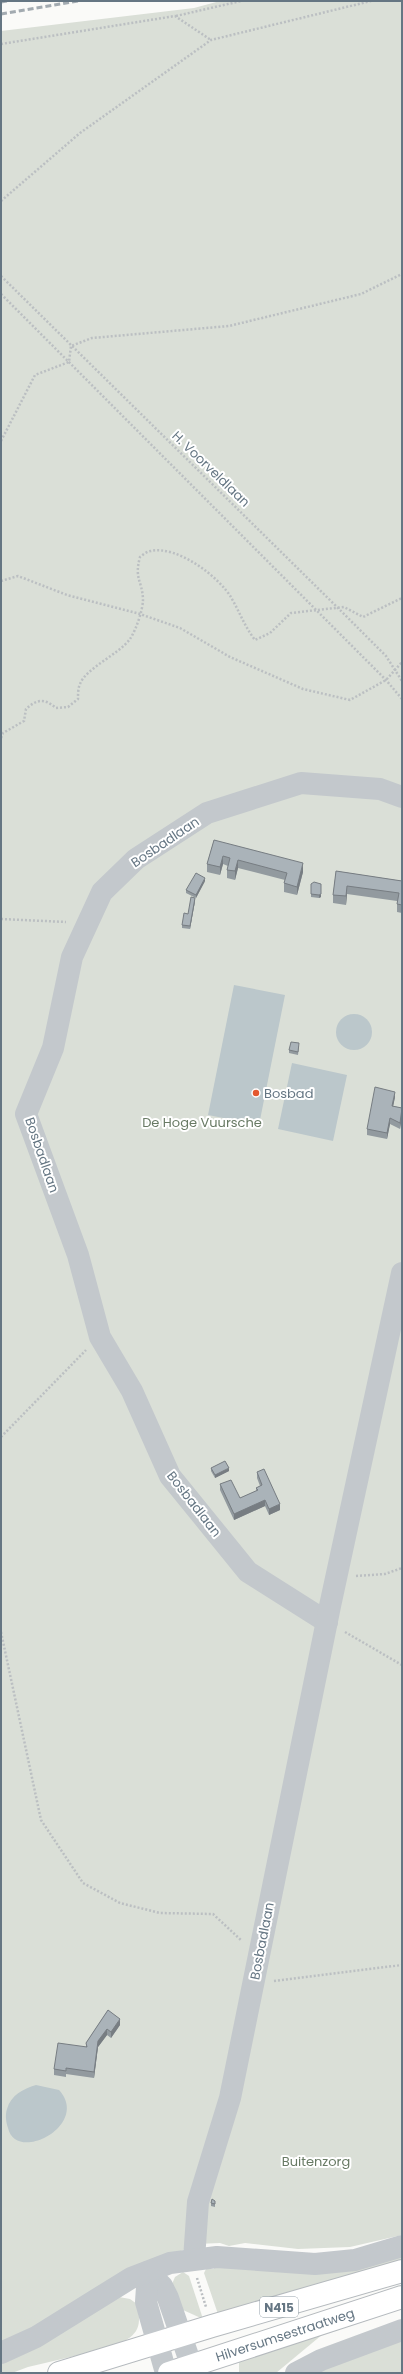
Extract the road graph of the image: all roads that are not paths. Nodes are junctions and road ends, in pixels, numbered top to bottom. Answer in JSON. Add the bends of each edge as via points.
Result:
{"nodes":[{"id":1,"x":402,"y":797,"type":"edge"},
{"id":2,"x":402,"y":1273,"type":"edge"},
{"id":3,"x":327,"y":1622,"type":"junction"},
{"id":4,"x":402,"y":2246,"type":"edge"},
{"id":5,"x":194,"y":2259,"type":"junction"},
{"id":6,"x":402,"y":2271,"type":"edge"},
{"id":7,"x":148,"y":2272,"type":"junction"},
{"id":8,"x":402,"y":2297,"type":"edge"},
{"id":9,"x":402,"y":2330,"type":"edge"},
{"id":10,"x":182,"y":2335,"type":"junction"},
{"id":11,"x":157,"y":2343,"type":"junction"},
{"id":12,"x":1,"y":2353,"type":"edge"},
{"id":13,"x":192,"y":2369,"type":"edge"},
{"id":14,"x":59,"y":2373,"type":"edge"},
{"id":15,"x":168,"y":2373,"type":"edge"},
{"id":16,"x":296,"y":2373,"type":"edge"}],
"edges":[{"from":1,"to":3,"type":"street","name":"Bosbadlaan","via":[[380,789],[301,783],[207,813],[136,859],[102,892],[72,957],[53,1048],[26,1114],[78,1255],[100,1337],[132,1391],[170,1476],[248,1572]]},
{"from":2,"to":3,"type":"street","name":"Bosbadlaan"},
{"from":3,"to":5,"type":"street","name":"Bosbadlaan","via":[[230,2098],[198,2202]]},
{"from":4,"to":5,"type":"street","via":[[355,2260],[316,2264],[217,2257]]},
{"from":5,"to":7,"type":"street","via":[[170,2262]]},
{"from":6,"to":10,"type":"main road","name":"Hilversumsestraatweg","number":"N415"},
{"from":7,"to":10,"type":"street","via":[[162,2286]]},
{"from":7,"to":11,"type":"street","via":[[146,2302]]},
{"from":7,"to":12,"type":"street","via":[[131,2278],[36,2338]]},
{"from":8,"to":13,"type":"main road","name":"Hilversumsestraatweg","number":"N415"},
{"from":9,"to":16,"type":"street","via":[[321,2360]]},
{"from":10,"to":11,"type":"main road","name":"Hilversumsestraatweg","number":"N415"},
{"from":10,"to":13,"type":"street"},
{"from":11,"to":14,"type":"main road","name":"Hilversumsestraatweg","number":"N415"},
{"from":11,"to":15,"type":"street"},
{"from":13,"to":15,"type":"main road","name":"Hilversumsestraatweg","number":"N415"}]}
